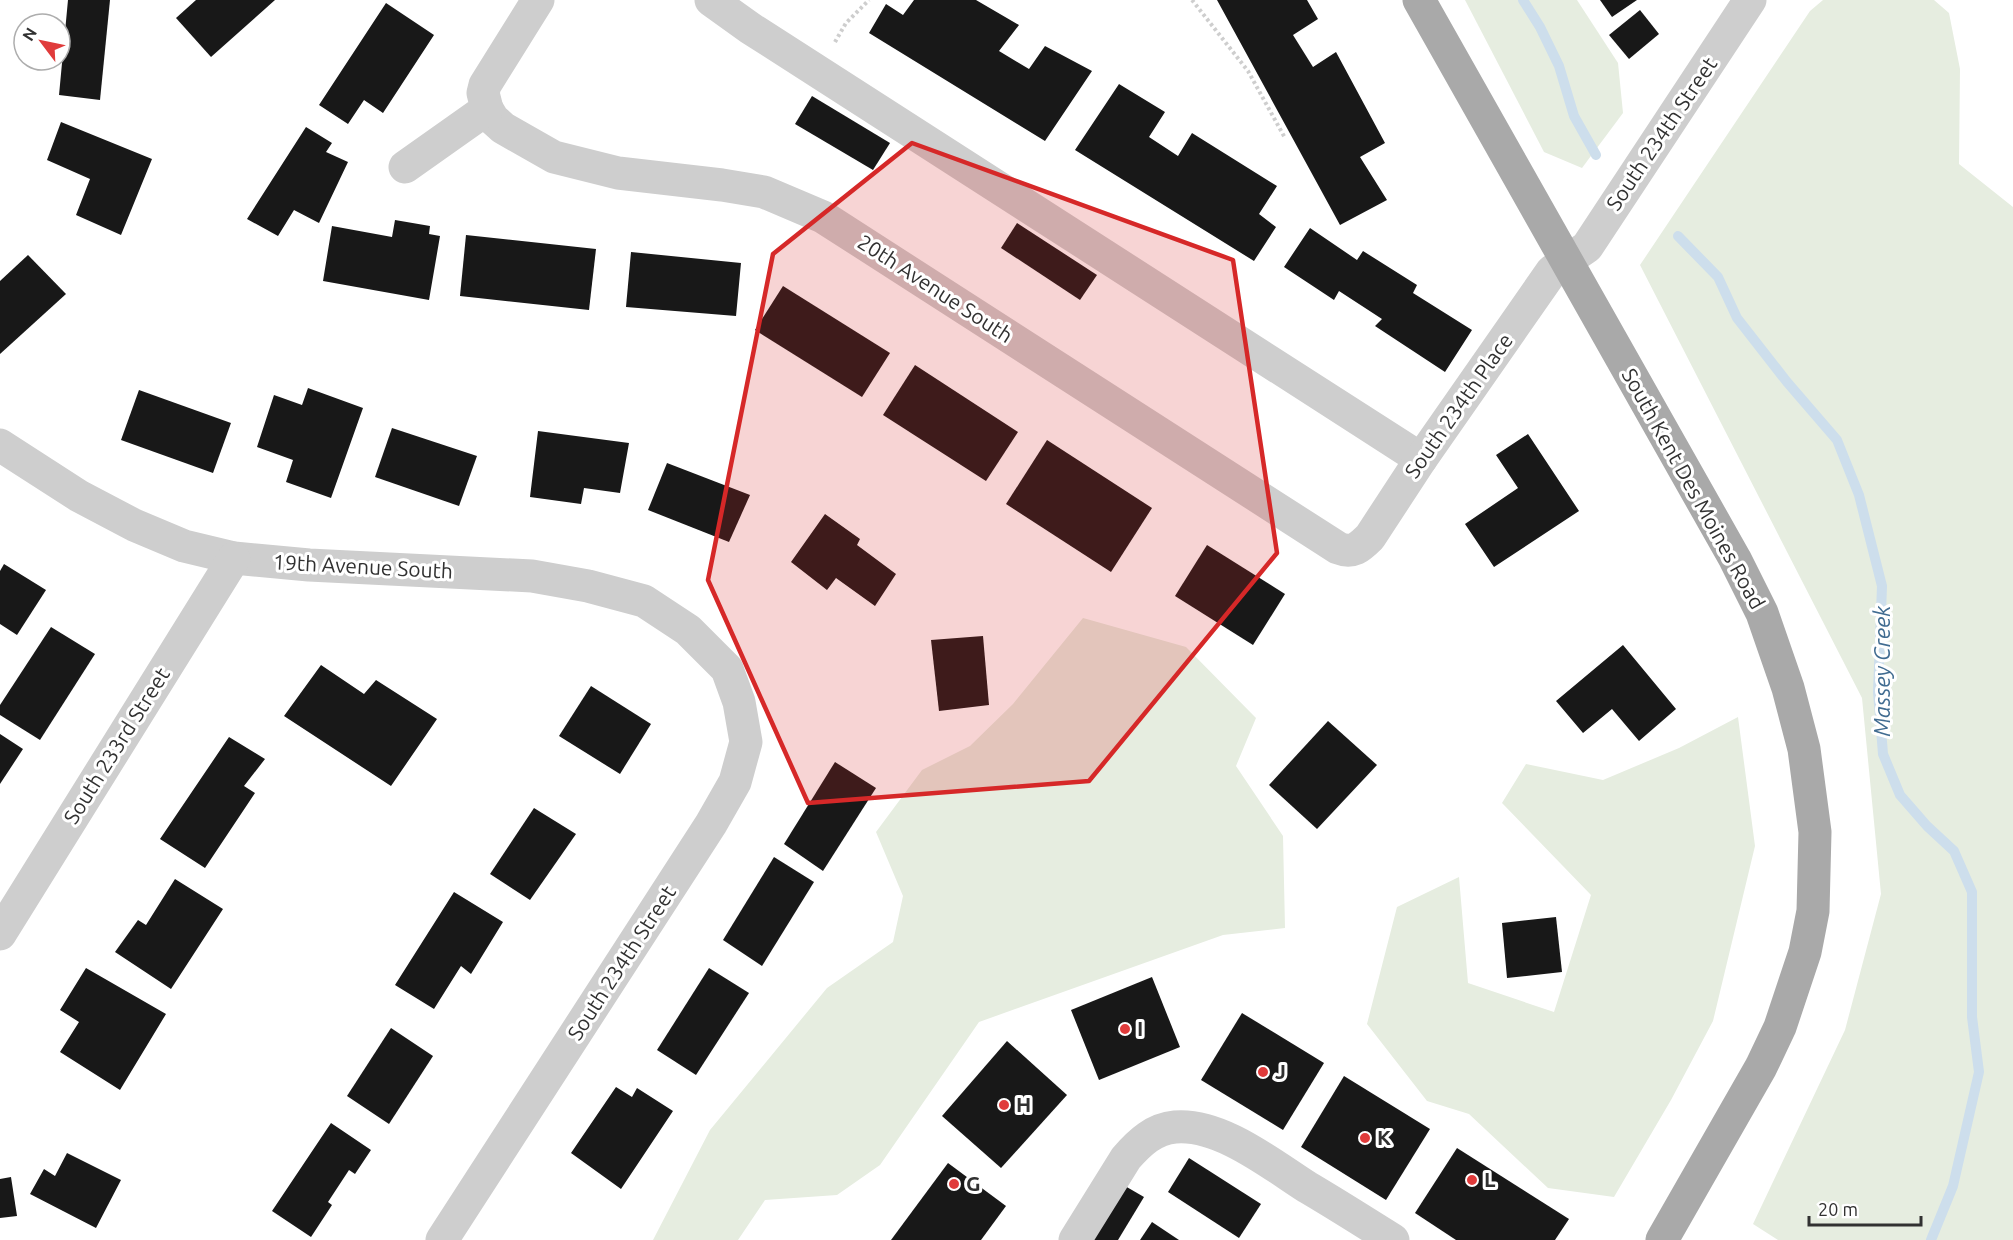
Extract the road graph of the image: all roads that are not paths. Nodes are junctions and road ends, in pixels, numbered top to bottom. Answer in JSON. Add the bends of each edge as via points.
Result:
{"nodes":[{"id":1,"x":538,"y":0,"type":"edge"},
{"id":2,"x":711,"y":0,"type":"edge"},
{"id":3,"x":1419,"y":0,"type":"edge"},
{"id":4,"x":1750,"y":0,"type":"edge"},
{"id":5,"x":487,"y":109,"type":"junction"},
{"id":6,"x":405,"y":167,"type":"dead end"},
{"id":7,"x":1566,"y":261,"type":"junction"},
{"id":8,"x":0,"y":445,"type":"edge"},
{"id":9,"x":1422,"y":459,"type":"junction"},
{"id":10,"x":1352,"y":551,"type":"joint"},
{"id":11,"x":234,"y":558,"type":"junction"},
{"id":12,"x":727,"y":669,"type":"joint"},
{"id":13,"x":0,"y":934,"type":"edge"},
{"id":14,"x":441,"y":1240,"type":"edge"},
{"id":15,"x":1075,"y":1240,"type":"edge"},
{"id":16,"x":1393,"y":1240,"type":"edge"},
{"id":17,"x":1662,"y":1240,"type":"edge"}],
"edges":[{"from":1,"to":5,"type":"street","via":[[485,85]]},
{"from":2,"to":9,"type":"street"},
{"from":3,"to":7,"type":"main road","name":"South Kent Des Moines Road"},
{"from":4,"to":7,"type":"street","name":"South 234th Street","via":[[1587,247]]},
{"from":5,"to":6,"type":"street"},
{"from":5,"to":10,"type":"street","name":"20th Avenue South","via":[[503,128],[554,157],[618,173],[764,192],[823,217],[1338,548]]},
{"from":7,"to":9,"type":"street","name":"South 234th Place","via":[[1552,271]]},
{"from":7,"to":17,"type":"main road","name":"South Kent Des Moines Road","via":[[1762,613],[1797,718],[1811,794],[1815,842],[1813,911],[1793,989],[1761,1067]]},
{"from":8,"to":11,"type":"street","name":"19th Avenue South","via":[[134,525],[184,546]]},
{"from":9,"to":10,"type":"street","name":"South 234th Place","via":[[1370,537]]},
{"from":11,"to":12,"type":"street","name":"19th Avenue South","via":[[532,576],[588,586],[644,601],[688,630]]},
{"from":11,"to":13,"type":"street","name":"South 233rd Street"},
{"from":12,"to":14,"type":"street","name":"South 234th Street","via":[[739,702],[746,742],[735,782]]},
{"from":15,"to":16,"type":"street","via":[[1135,1148],[1152,1134],[1184,1127],[1236,1144]]}]}
